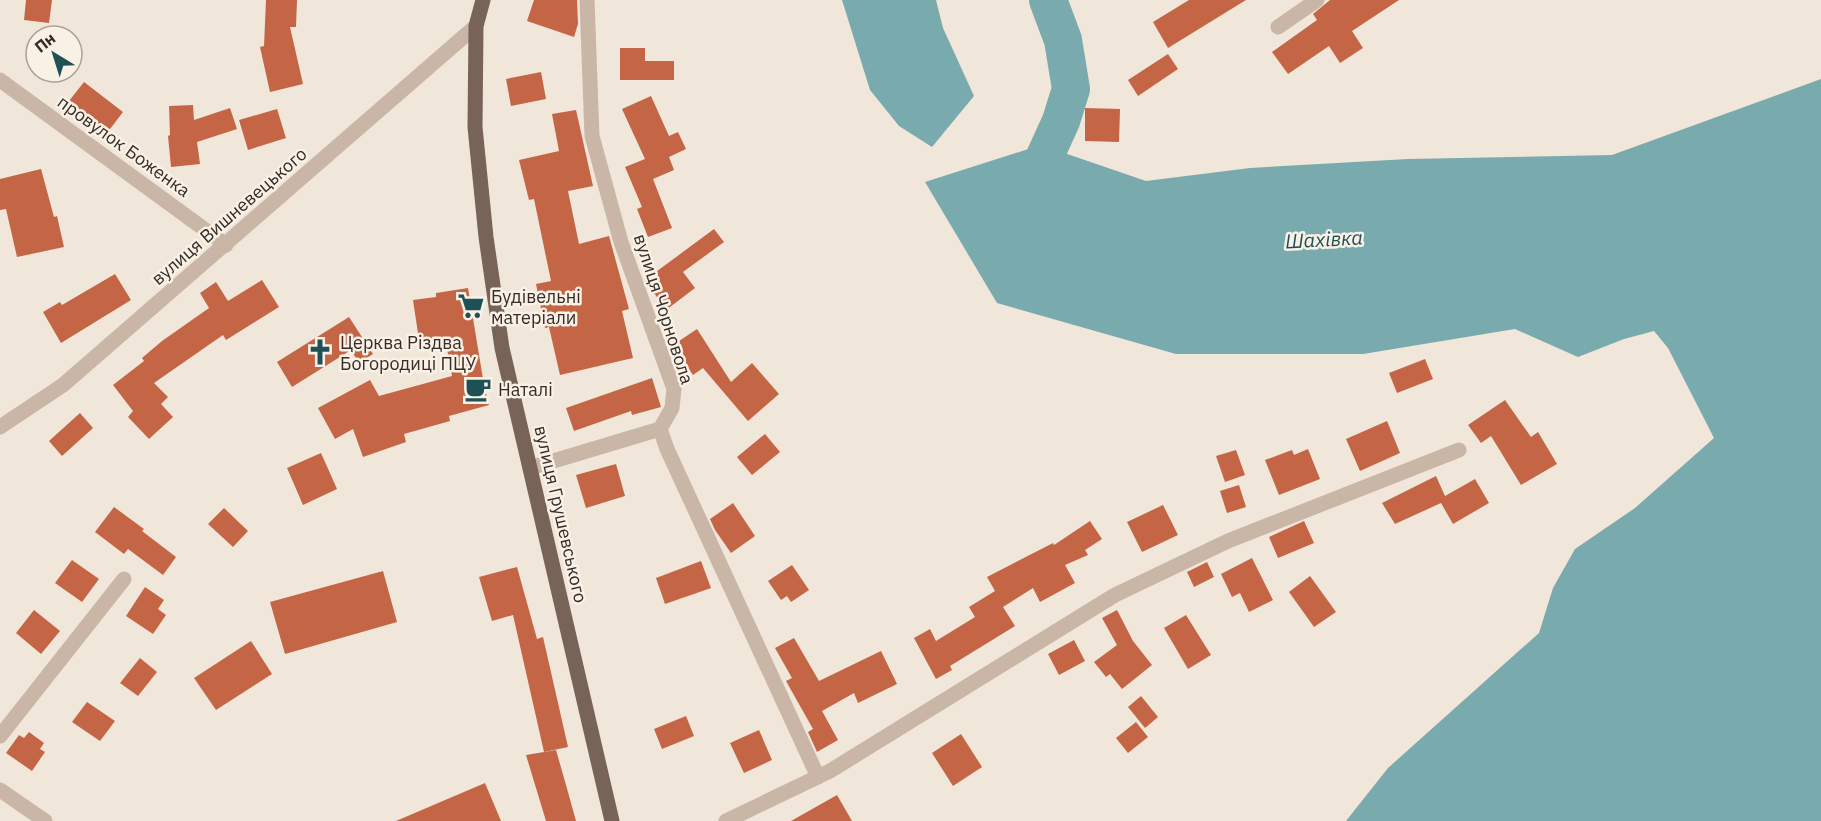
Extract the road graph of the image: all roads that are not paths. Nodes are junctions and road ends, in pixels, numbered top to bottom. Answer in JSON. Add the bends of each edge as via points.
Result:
{"nodes":[{"id":1,"x":483,"y":0,"type":"edge"},
{"id":2,"x":587,"y":0,"type":"edge"},
{"id":3,"x":1317,"y":0,"type":"edge"},
{"id":4,"x":476,"y":26,"type":"junction"},
{"id":5,"x":1278,"y":27,"type":"dead end"},
{"id":6,"x":0,"y":80,"type":"edge"},
{"id":7,"x":226,"y":245,"type":"junction"},
{"id":8,"x":0,"y":427,"type":"edge"},
{"id":9,"x":660,"y":429,"type":"junction"},
{"id":10,"x":1459,"y":450,"type":"dead end"},
{"id":11,"x":530,"y":468,"type":"junction"},
{"id":12,"x":124,"y":579,"type":"dead end"},
{"id":13,"x":0,"y":736,"type":"edge"},
{"id":14,"x":818,"y":777,"type":"junction"},
{"id":15,"x":0,"y":790,"type":"edge"},
{"id":16,"x":45,"y":821,"type":"edge"},
{"id":17,"x":612,"y":821,"type":"edge"},
{"id":18,"x":726,"y":821,"type":"edge"}],
"edges":[{"from":1,"to":4,"type":"main road","name":"вулиця Грушевського"},
{"from":2,"to":9,"type":"street","name":"вулиця Чорновола","via":[[592,136],[621,242],[674,389],[672,408]]},
{"from":3,"to":5,"type":"street"},
{"from":4,"to":7,"type":"street","name":"вулиця Вишневецького"},
{"from":4,"to":11,"type":"main road","name":"вулиця Грушевського","via":[[475,127],[486,237],[502,348]]},
{"from":6,"to":7,"type":"street","name":"провулок Боженка"},
{"from":7,"to":8,"type":"street","name":"вулиця Вишневецького","via":[[63,385]]},
{"from":9,"to":11,"type":"street"},
{"from":9,"to":14,"type":"street"},
{"from":10,"to":14,"type":"street","via":[[1228,541],[1115,595]]},
{"from":11,"to":17,"type":"main road","name":"вулиця Грушевського"},
{"from":12,"to":13,"type":"street"},
{"from":14,"to":18,"type":"street"},
{"from":15,"to":16,"type":"street"}]}
